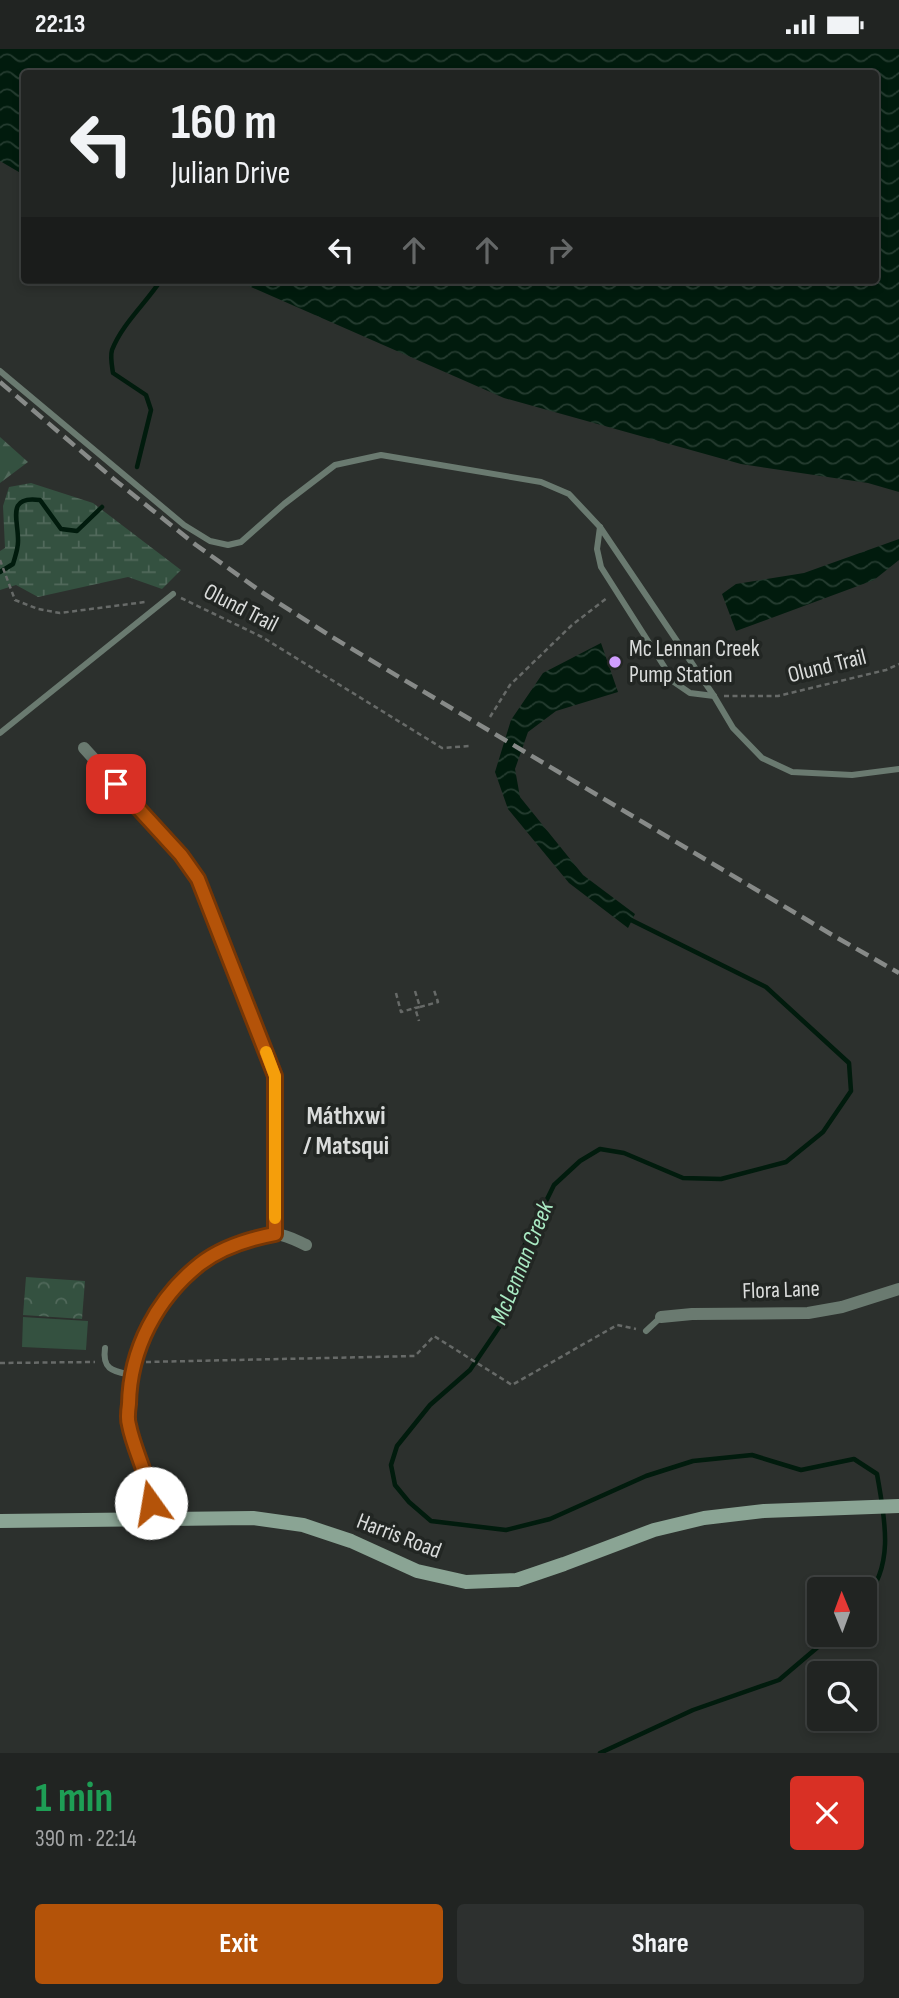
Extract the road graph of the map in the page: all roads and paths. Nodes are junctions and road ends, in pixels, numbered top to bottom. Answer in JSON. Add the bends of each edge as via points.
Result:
{"nodes":[{"id":1,"x":0,"y":371,"type":"edge"},
{"id":2,"x":600,"y":527,"type":"junction"},
{"id":3,"x":0,"y":560,"type":"edge"},
{"id":4,"x":616,"y":592,"type":"junction"},
{"id":5,"x":173,"y":594,"type":"junction"},
{"id":6,"x":899,"y":664,"type":"edge"},
{"id":7,"x":714,"y":696,"type":"junction"},
{"id":8,"x":490,"y":717,"type":"dead end"},
{"id":9,"x":0,"y":733,"type":"edge"},
{"id":10,"x":469,"y":746,"type":"dead end"},
{"id":11,"x":84,"y":748,"type":"dead end"},
{"id":12,"x":899,"y":769,"type":"edge"},
{"id":13,"x":434,"y":990,"type":"dead end"},
{"id":14,"x":415,"y":991,"type":"dead end"},
{"id":15,"x":396,"y":993,"type":"dead end"},
{"id":16,"x":420,"y":1007,"type":"junction"},
{"id":17,"x":415,"y":1008,"type":"junction"},
{"id":18,"x":419,"y":1021,"type":"dead end"},
{"id":19,"x":275,"y":1234,"type":"junction"},
{"id":20,"x":306,"y":1245,"type":"dead end"},
{"id":21,"x":899,"y":1289,"type":"edge"},
{"id":22,"x":662,"y":1317,"type":"joint"},
{"id":23,"x":646,"y":1331,"type":"joint"},
{"id":24,"x":105,"y":1348,"type":"dead end"},
{"id":25,"x":0,"y":1363,"type":"edge"},
{"id":26,"x":104,"y":1363,"type":"junction"},
{"id":27,"x":132,"y":1369,"type":"junction"},
{"id":28,"x":899,"y":1506,"type":"edge"},
{"id":29,"x":151,"y":1518,"type":"junction"},
{"id":30,"x":0,"y":1521,"type":"edge"}],
"edges":[{"from":1,"to":2,"type":"lane","via":[[174,517],[211,541],[240,542],[335,465],[381,455],[541,482],[569,494]]},
{"from":2,"to":4,"type":"lane","via":[[597,549],[601,567]]},
{"from":2,"to":7,"type":"lane"},
{"from":3,"to":5,"type":"path","name":"Olund Trail","via":[[15,600],[38,609],[60,613]]},
{"from":4,"to":7,"type":"lane","via":[[674,682],[690,693]]},
{"from":4,"to":8,"type":"path","via":[[572,625],[510,685]]},
{"from":5,"to":9,"type":"lane"},
{"from":5,"to":10,"type":"path","name":"Olund Trail","via":[[262,637],[442,748]]},
{"from":6,"to":7,"type":"path","name":"Olund Trail","via":[[778,696]]},
{"from":7,"to":12,"type":"lane","via":[[733,728],[762,758],[792,772],[852,775]]},
{"from":11,"to":19,"type":"street","via":[[181,855],[198,879],[214,918],[275,1076]]},
{"from":13,"to":16,"type":"path","via":[[438,1002]]},
{"from":14,"to":16,"type":"path"},
{"from":15,"to":17,"type":"path","via":[[401,1012]]},
{"from":16,"to":17,"type":"path"},
{"from":17,"to":18,"type":"path"},
{"from":19,"to":20,"type":"street"},
{"from":19,"to":27,"type":"street","via":[[249,1238],[200,1264],[158,1312]]},
{"from":21,"to":22,"type":"street","name":"Flora Lane","via":[[808,1313]]},
{"from":22,"to":23,"type":"lane"},
{"from":23,"to":27,"type":"path","via":[[617,1325],[512,1385],[434,1336],[415,1356]]},
{"from":24,"to":26,"type":"lane"},
{"from":25,"to":26,"type":"path"},
{"from":26,"to":27,"type":"lane","via":[[117,1371]]},
{"from":27,"to":29,"type":"street","via":[[128,1423],[151,1499]]},
{"from":28,"to":29,"type":"street","name":"Harris Road","via":[[704,1518],[654,1530],[517,1580],[466,1582],[417,1571],[303,1525],[253,1518]]},
{"from":29,"to":30,"type":"street","name":"Harris Road"}]}
